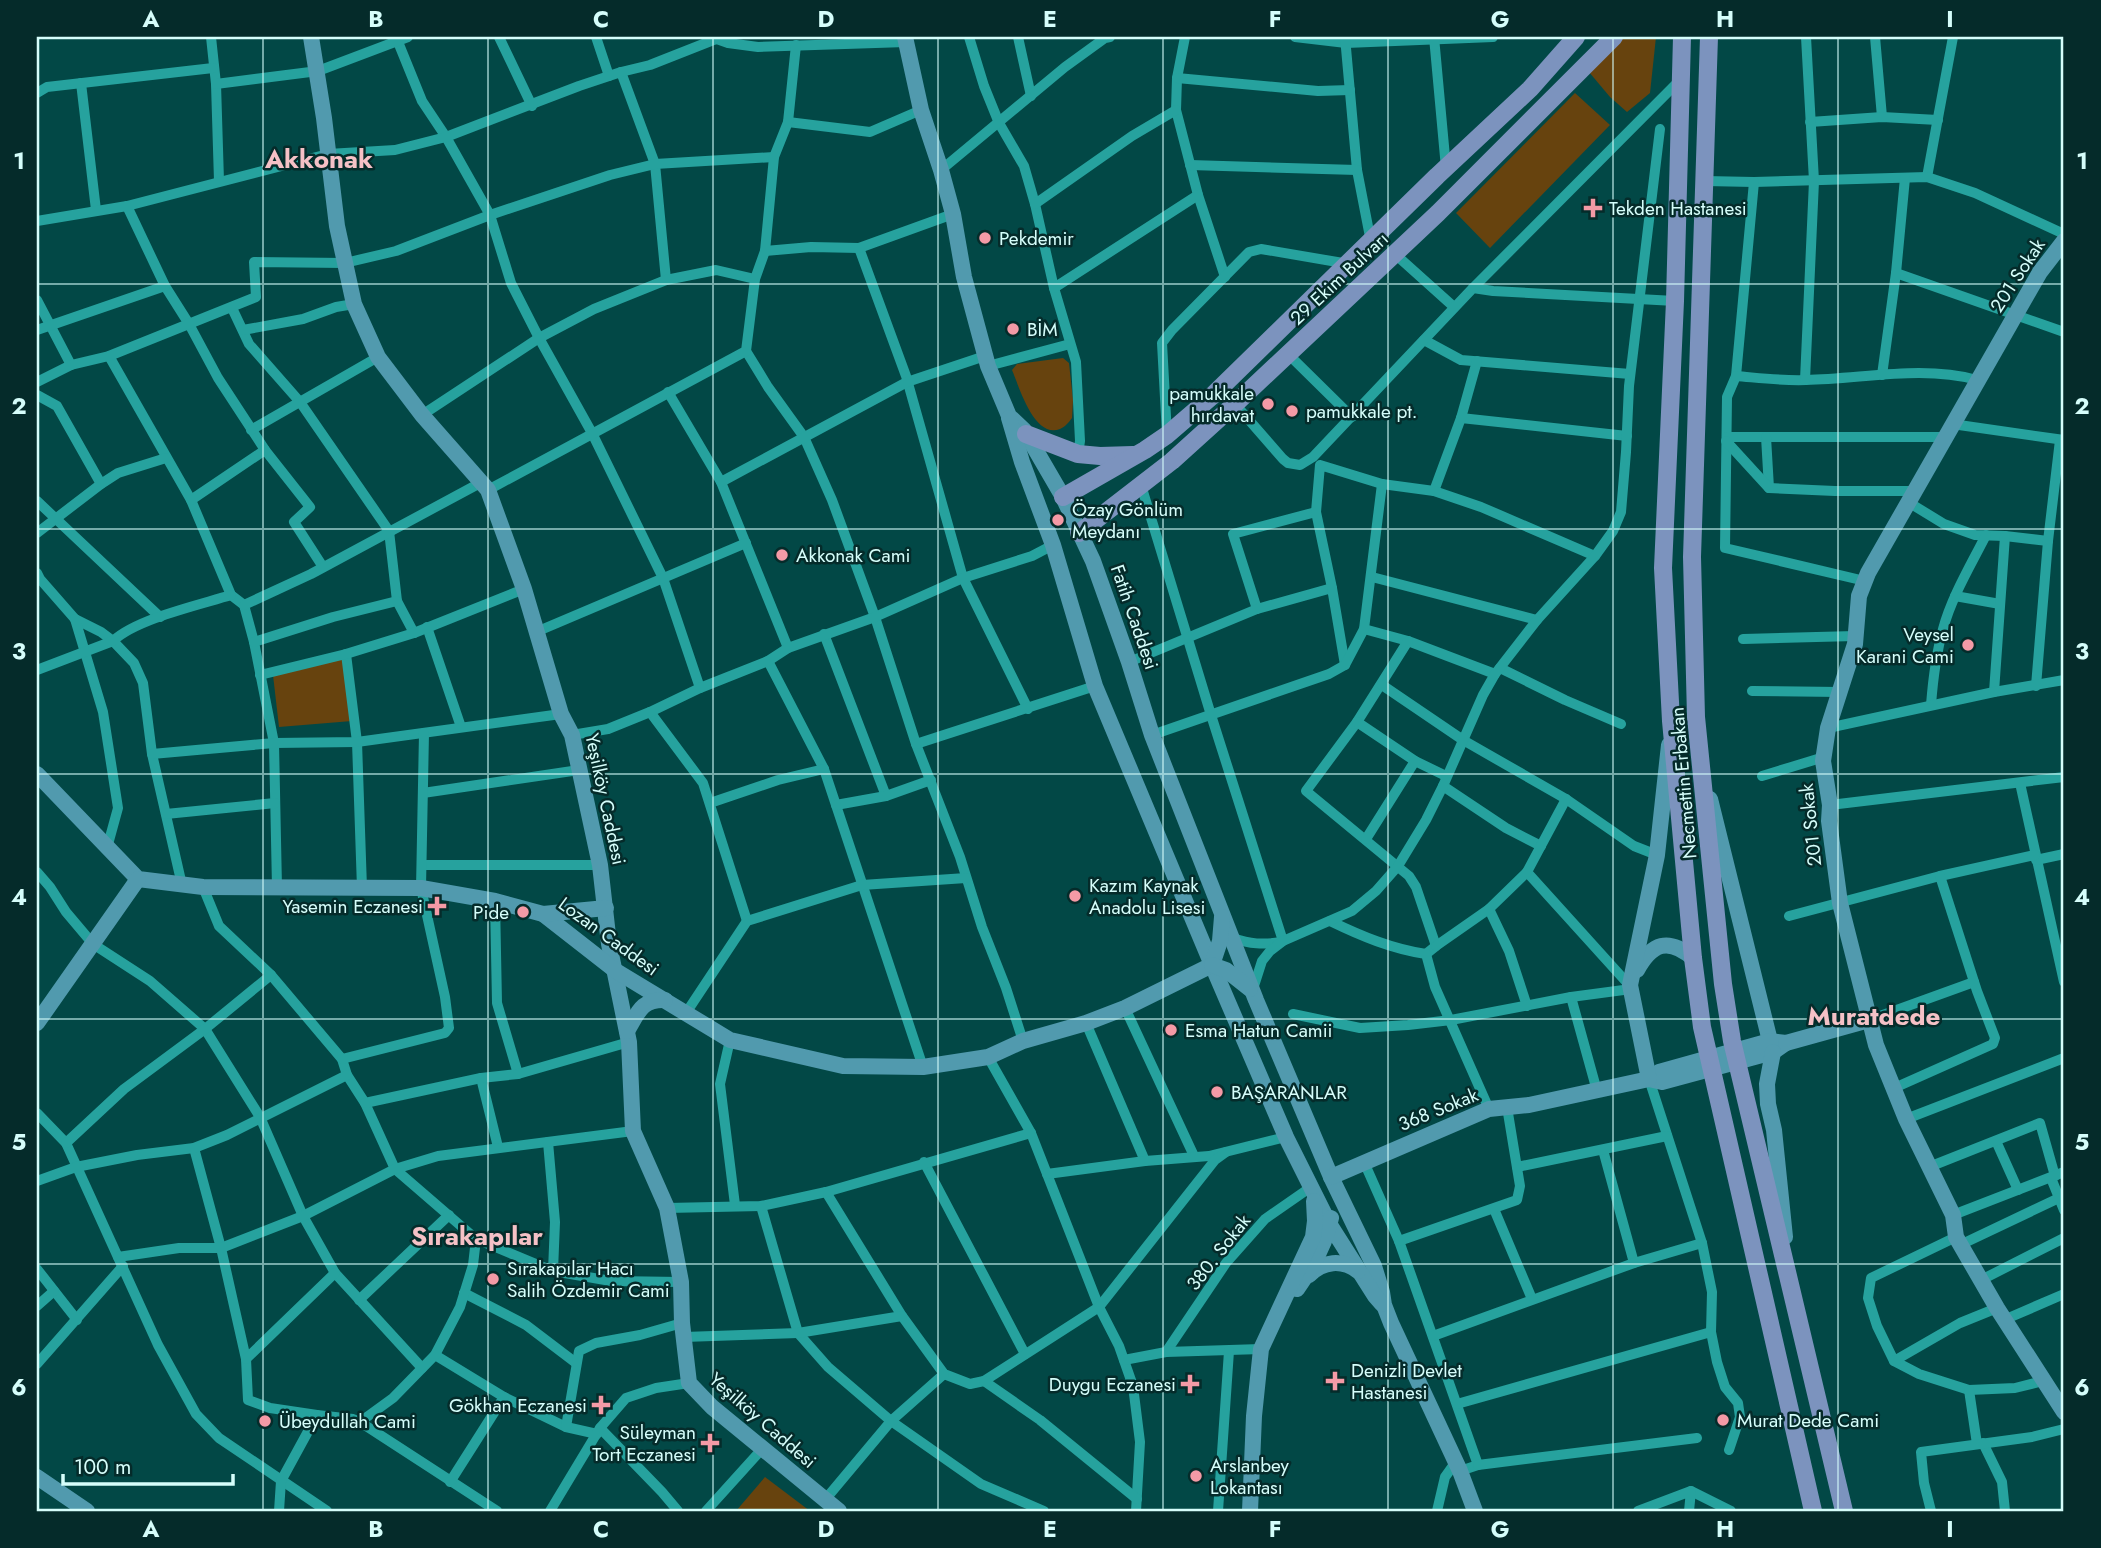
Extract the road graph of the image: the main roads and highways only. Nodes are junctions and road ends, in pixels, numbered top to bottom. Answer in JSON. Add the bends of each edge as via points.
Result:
{"nodes":[{"id":1,"x":1576,"y":37,"type":"edge"},
{"id":2,"x":1614,"y":37,"type":"edge"},
{"id":3,"x":1682,"y":37,"type":"edge"},
{"id":4,"x":1709,"y":37,"type":"edge"},
{"id":5,"x":1026,"y":434,"type":"road end"},
{"id":6,"x":1136,"y":454,"type":"junction"},
{"id":7,"x":1063,"y":497,"type":"road end"},
{"id":8,"x":1079,"y":533,"type":"road end"},
{"id":9,"x":1813,"y":1511,"type":"edge"},
{"id":10,"x":1844,"y":1511,"type":"edge"}],
"edges":[{"from":1,"to":6,"type":"main road","name":"29 Ekim Bulvarı","via":[[1530,89],[1212,397]]},
{"from":2,"to":8,"type":"main road","name":"29 Ekim Bulvarı","via":[[1395,254],[1235,404],[1172,461]]},
{"from":3,"to":9,"type":"main road","name":"Necmettin Erbakan","via":[[1663,568],[1671,721],[1706,1053]]},
{"from":4,"to":10,"type":"main road","name":"Necmettin Erbakan","via":[[1692,557],[1696,717],[1732,1041]]},
{"from":5,"to":6,"type":"main road","via":[[1078,454]]},
{"from":6,"to":7,"type":"main road","name":"29 Ekim Bulvarı"}]}
